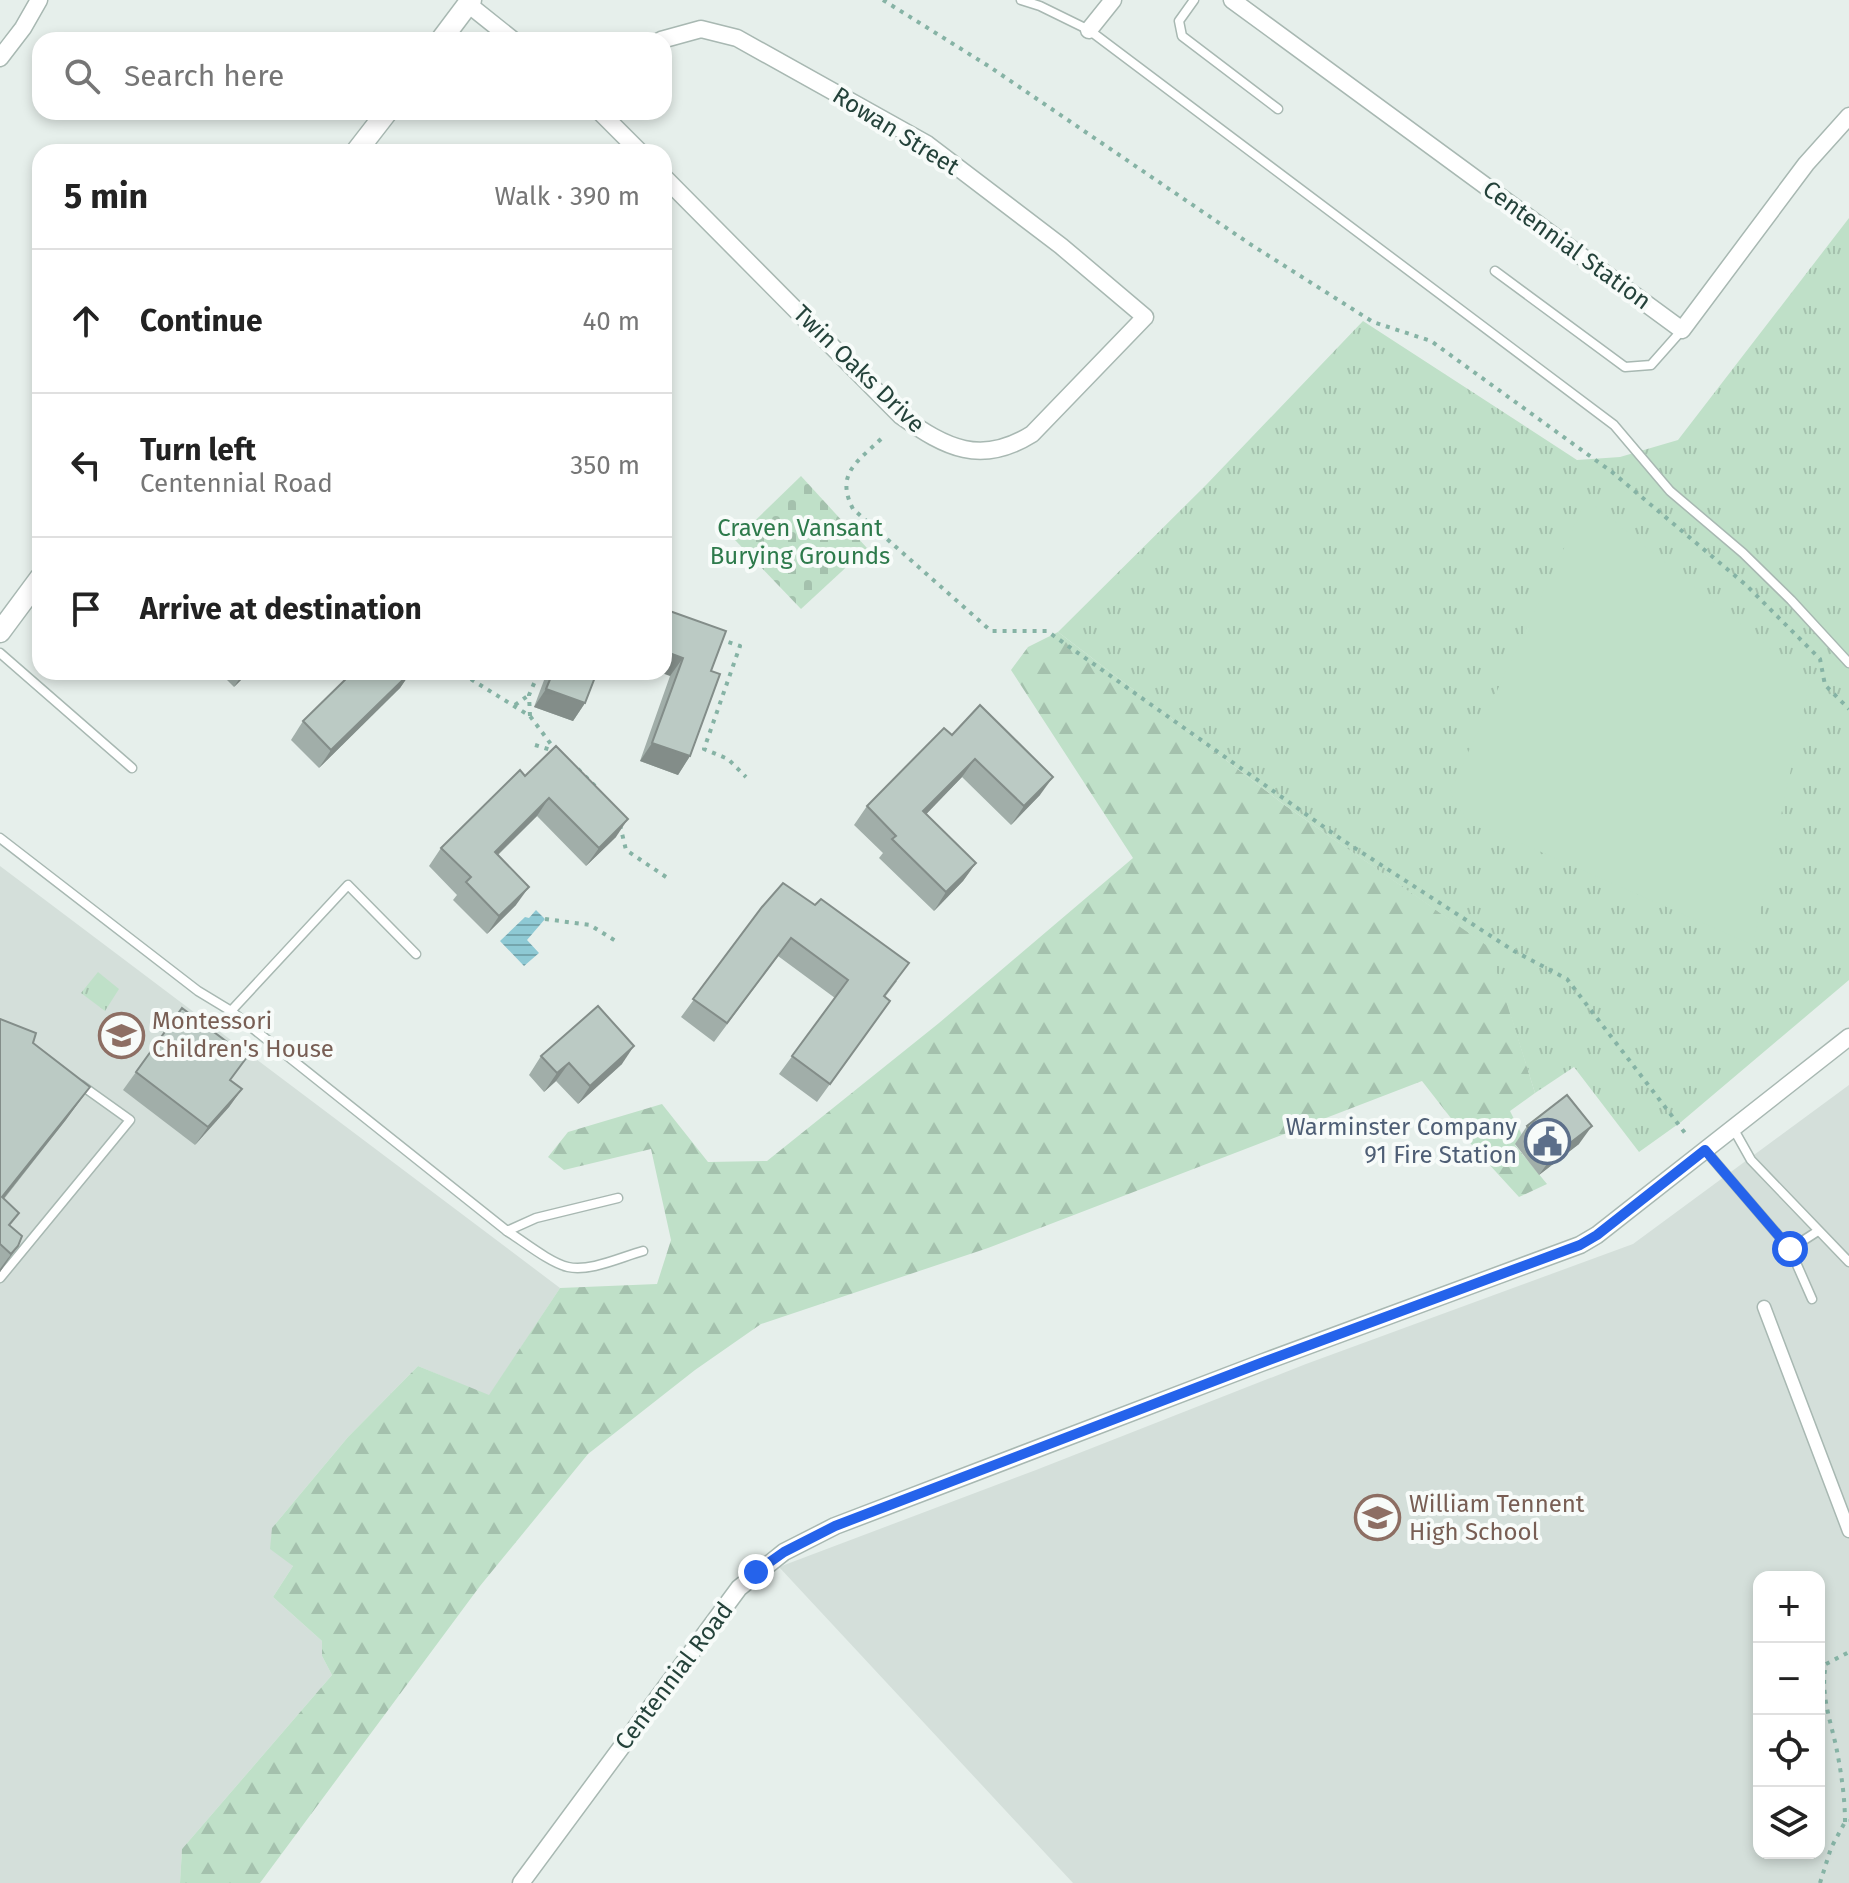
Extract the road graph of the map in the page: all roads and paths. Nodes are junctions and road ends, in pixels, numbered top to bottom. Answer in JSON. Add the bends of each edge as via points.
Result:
{"nodes":[{"id":1,"x":39,"y":0,"type":"edge"},
{"id":2,"x":883,"y":0,"type":"edge"},
{"id":3,"x":1021,"y":0,"type":"edge"},
{"id":4,"x":1113,"y":0,"type":"edge"},
{"id":5,"x":1194,"y":0,"type":"edge"},
{"id":6,"x":1232,"y":0,"type":"edge"},
{"id":7,"x":470,"y":2,"type":"edge"},
{"id":8,"x":1089,"y":30,"type":"junction"},
{"id":9,"x":447,"y":32,"type":"edge"},
{"id":10,"x":504,"y":32,"type":"edge"},
{"id":11,"x":672,"y":35,"type":"edge"},
{"id":12,"x":0,"y":58,"type":"edge"},
{"id":13,"x":1278,"y":109,"type":"dead end"},
{"id":14,"x":1849,"y":116,"type":"edge"},
{"id":15,"x":381,"y":120,"type":"edge"},
{"id":16,"x":608,"y":120,"type":"edge"},
{"id":17,"x":362,"y":144,"type":"edge"},
{"id":18,"x":632,"y":144,"type":"edge"},
{"id":19,"x":672,"y":185,"type":"edge"},
{"id":20,"x":1495,"y":271,"type":"dead end"},
{"id":21,"x":1145,"y":317,"type":"joint"},
{"id":22,"x":1682,"y":330,"type":"junction"},
{"id":23,"x":881,"y":439,"type":"dead end"},
{"id":24,"x":32,"y":589,"type":"edge"},
{"id":25,"x":0,"y":632,"type":"edge"},
{"id":26,"x":715,"y":637,"type":"edge"},
{"id":27,"x":0,"y":653,"type":"edge"},
{"id":28,"x":1849,"y":663,"type":"edge"},
{"id":29,"x":472,"y":680,"type":"edge"},
{"id":30,"x":536,"y":680,"type":"edge"},
{"id":31,"x":529,"y":695,"type":"junction"},
{"id":32,"x":514,"y":706,"type":"junction"},
{"id":33,"x":1849,"y":709,"type":"edge"},
{"id":34,"x":530,"y":716,"type":"junction"},
{"id":35,"x":535,"y":745,"type":"dead end"},
{"id":36,"x":556,"y":751,"type":"junction"},
{"id":37,"x":566,"y":760,"type":"edge"},
{"id":38,"x":132,"y":768,"type":"dead end"},
{"id":39,"x":576,"y":768,"type":"edge"},
{"id":40,"x":746,"y":777,"type":"dead end"},
{"id":41,"x":606,"y":798,"type":"edge"},
{"id":42,"x":619,"y":823,"type":"edge"},
{"id":43,"x":0,"y":838,"type":"edge"},
{"id":44,"x":669,"y":879,"type":"dead end"},
{"id":45,"x":545,"y":919,"type":"dead end"},
{"id":46,"x":619,"y":943,"type":"dead end"},
{"id":47,"x":416,"y":954,"type":"dead end"},
{"id":48,"x":231,"y":1011,"type":"junction"},
{"id":49,"x":1849,"y":1037,"type":"edge"},
{"id":50,"x":76,"y":1081,"type":"edge"},
{"id":51,"x":1733,"y":1128,"type":"junction"},
{"id":52,"x":1685,"y":1133,"type":"dead end"},
{"id":53,"x":1705,"y":1150,"type":"junction"},
{"id":54,"x":618,"y":1198,"type":"dead end"},
{"id":55,"x":507,"y":1231,"type":"junction"},
{"id":56,"x":1818,"y":1231,"type":"junction"},
{"id":57,"x":1790,"y":1249,"type":"junction"},
{"id":58,"x":643,"y":1251,"type":"dead end"},
{"id":59,"x":1849,"y":1262,"type":"edge"},
{"id":60,"x":0,"y":1278,"type":"edge"},
{"id":61,"x":1812,"y":1299,"type":"dead end"},
{"id":62,"x":1764,"y":1307,"type":"dead end"},
{"id":63,"x":1849,"y":1531,"type":"edge"},
{"id":64,"x":1849,"y":1652,"type":"edge"},
{"id":65,"x":1847,"y":1822,"type":"edge"},
{"id":66,"x":521,"y":1883,"type":"edge"},
{"id":67,"x":1820,"y":1883,"type":"edge"}],
"edges":[{"from":1,"to":12,"type":"street"},
{"from":2,"to":33,"type":"path","via":[[1373,322],[1431,341],[1612,472],[1756,596],[1820,659],[1825,685]]},
{"from":3,"to":8,"type":"lane"},
{"from":4,"to":8,"type":"street"},
{"from":5,"to":13,"type":"lane","via":[[1179,21],[1182,36]]},
{"from":6,"to":22,"type":"street","name":"Centennial Station"},
{"from":7,"to":9,"type":"street"},
{"from":7,"to":10,"type":"street"},
{"from":8,"to":28,"type":"lane","via":[[1614,425],[1670,491],[1762,572]]},
{"from":11,"to":21,"type":"street","name":"Rowan Street","via":[[701,29],[737,38],[927,144]]},
{"from":14,"to":22,"type":"street","via":[[1806,164]]},
{"from":15,"to":17,"type":"street"},
{"from":16,"to":18,"type":"street"},
{"from":19,"to":21,"type":"street","name":"Twin Oaks Drive","via":[[901,416],[959,449],[984,452],[1014,446],[1032,434]]},
{"from":20,"to":22,"type":"lane","via":[[1625,367],[1651,365]]},
{"from":23,"to":52,"type":"path","via":[[845,481],[853,509],[991,631],[1047,631],[1341,839],[1514,951],[1567,979]]},
{"from":24,"to":25,"type":"street"},
{"from":26,"to":40,"type":"path","via":[[740,646],[704,749],[728,759]]},
{"from":27,"to":38,"type":"lane"},
{"from":29,"to":32,"type":"path"},
{"from":30,"to":31,"type":"path"},
{"from":31,"to":32,"type":"path"},
{"from":31,"to":34,"type":"path"},
{"from":32,"to":34,"type":"path"},
{"from":34,"to":36,"type":"path"},
{"from":35,"to":36,"type":"path"},
{"from":36,"to":37,"type":"path"},
{"from":39,"to":41,"type":"path"},
{"from":42,"to":44,"type":"path","via":[[626,850]]},
{"from":43,"to":48,"type":"lane"},
{"from":45,"to":46,"type":"path","via":[[590,925]]},
{"from":47,"to":48,"type":"lane","via":[[348,885]]},
{"from":48,"to":55,"type":"lane"},
{"from":49,"to":51,"type":"street","name":"Centennial Road"},
{"from":50,"to":60,"type":"lane","via":[[130,1120]]},
{"from":51,"to":53,"type":"street","name":"Centennial Road"},
{"from":51,"to":56,"type":"lane","via":[[1751,1160]]},
{"from":53,"to":57,"type":"lane"},
{"from":53,"to":66,"type":"street","name":"Centennial Road","via":[[1580,1245],[835,1526],[784,1552],[739,1588]]},
{"from":54,"to":55,"type":"lane","via":[[536,1218]]},
{"from":55,"to":58,"type":"lane","via":[[570,1268]]},
{"from":56,"to":57,"type":"lane"},
{"from":56,"to":59,"type":"lane"},
{"from":57,"to":61,"type":"lane"},
{"from":62,"to":63,"type":"street"},
{"from":64,"to":65,"type":"path","via":[[1826,1664],[1824,1674]]},
{"from":65,"to":67,"type":"path","via":[[1831,1848]]}]}
